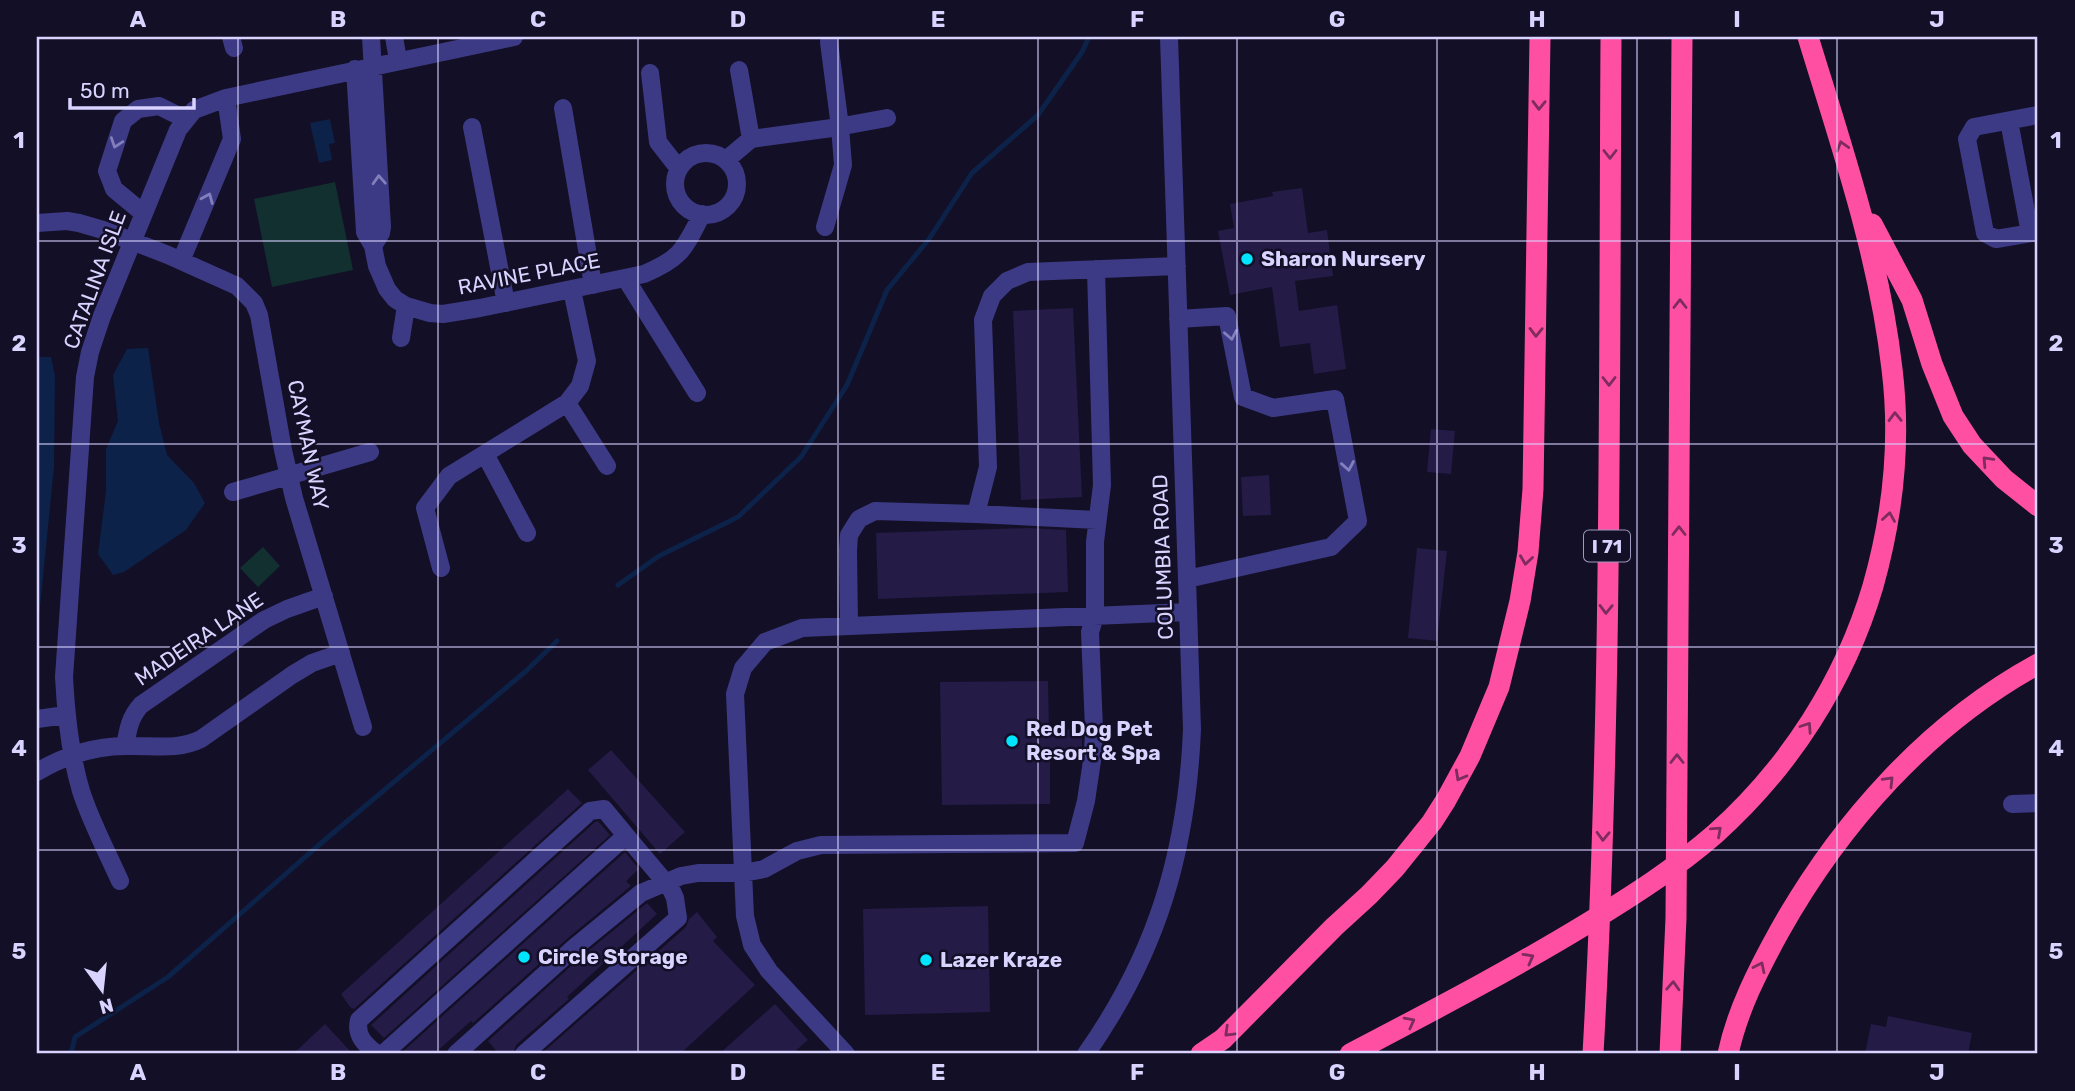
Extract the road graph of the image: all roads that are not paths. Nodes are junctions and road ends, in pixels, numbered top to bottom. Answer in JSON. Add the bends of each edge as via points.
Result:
{"nodes":[{"id":1,"x":371,"y":37,"type":"edge"},
{"id":2,"x":394,"y":37,"type":"edge"},
{"id":3,"x":514,"y":37,"type":"edge"},
{"id":4,"x":1169,"y":37,"type":"edge"},
{"id":5,"x":1540,"y":37,"type":"edge"},
{"id":6,"x":1611,"y":37,"type":"edge"},
{"id":7,"x":1682,"y":37,"type":"edge"},
{"id":8,"x":1808,"y":37,"type":"edge"},
{"id":9,"x":829,"y":43,"type":"dead end"},
{"id":10,"x":398,"y":60,"type":"junction"},
{"id":11,"x":363,"y":68,"type":"junction"},
{"id":12,"x":739,"y":70,"type":"dead end"},
{"id":13,"x":649,"y":73,"type":"dead end"},
{"id":14,"x":226,"y":98,"type":"junction"},
{"id":15,"x":563,"y":108,"type":"dead end"},
{"id":16,"x":2038,"y":115,"type":"edge"},
{"id":17,"x":887,"y":118,"type":"dead end"},
{"id":18,"x":185,"y":119,"type":"junction"},
{"id":19,"x":2009,"y":121,"type":"junction"},
{"id":20,"x":472,"y":127,"type":"dead end"},
{"id":21,"x":840,"y":127,"type":"junction"},
{"id":22,"x":751,"y":139,"type":"junction"},
{"id":23,"x":726,"y":160,"type":"junction"},
{"id":24,"x":679,"y":169,"type":"junction"},
{"id":25,"x":1855,"y":191,"type":"junction"},
{"id":26,"x":143,"y":213,"type":"junction"},
{"id":27,"x":702,"y":214,"type":"junction"},
{"id":28,"x":37,"y":223,"type":"edge"},
{"id":29,"x":825,"y":227,"type":"dead end"},
{"id":30,"x":2034,"y":232,"type":"edge"},
{"id":31,"x":132,"y":242,"type":"junction"},
{"id":32,"x":181,"y":261,"type":"junction"},
{"id":33,"x":1177,"y":266,"type":"junction"},
{"id":34,"x":1097,"y":269,"type":"junction"},
{"id":35,"x":626,"y":279,"type":"junction"},
{"id":36,"x":593,"y":285,"type":"junction"},
{"id":37,"x":572,"y":290,"type":"junction"},
{"id":38,"x":506,"y":303,"type":"junction"},
{"id":39,"x":406,"y":306,"type":"junction"},
{"id":40,"x":1178,"y":319,"type":"junction"},
{"id":41,"x":401,"y":338,"type":"dead end"},
{"id":42,"x":697,"y":393,"type":"dead end"},
{"id":43,"x":567,"y":403,"type":"junction"},
{"id":44,"x":370,"y":452,"type":"dead end"},
{"id":45,"x":485,"y":454,"type":"junction"},
{"id":46,"x":607,"y":466,"type":"dead end"},
{"id":47,"x":289,"y":475,"type":"junction"},
{"id":48,"x":233,"y":492,"type":"dead end"},
{"id":49,"x":2038,"y":506,"type":"edge"},
{"id":50,"x":976,"y":514,"type":"junction"},
{"id":51,"x":1097,"y":520,"type":"junction"},
{"id":52,"x":527,"y":533,"type":"dead end"},
{"id":53,"x":441,"y":568,"type":"dead end"},
{"id":54,"x":1187,"y":579,"type":"junction"},
{"id":55,"x":324,"y":596,"type":"junction"},
{"id":56,"x":1188,"y":612,"type":"junction"},
{"id":57,"x":1095,"y":616,"type":"junction"},
{"id":58,"x":849,"y":626,"type":"junction"},
{"id":59,"x":341,"y":653,"type":"junction"},
{"id":60,"x":2038,"y":664,"type":"edge"},
{"id":61,"x":66,"y":715,"type":"junction"},
{"id":62,"x":37,"y":719,"type":"edge"},
{"id":63,"x":363,"y":727,"type":"dead end"},
{"id":64,"x":125,"y":746,"type":"junction"},
{"id":65,"x":74,"y":754,"type":"junction"},
{"id":66,"x":37,"y":772,"type":"edge"},
{"id":67,"x":2012,"y":803,"type":"dead end"},
{"id":68,"x":2038,"y":803,"type":"edge"},
{"id":69,"x":628,"y":838,"type":"junction"},
{"id":70,"x":743,"y":873,"type":"junction"},
{"id":71,"x":120,"y":881,"type":"dead end"},
{"id":72,"x":665,"y":883,"type":"junction"},
{"id":73,"x":377,"y":1054,"type":"edge"},
{"id":74,"x":383,"y":1054,"type":"edge"},
{"id":75,"x":456,"y":1054,"type":"edge"},
{"id":76,"x":524,"y":1054,"type":"edge"},
{"id":77,"x":846,"y":1054,"type":"edge"},
{"id":78,"x":1086,"y":1054,"type":"edge"},
{"id":79,"x":1201,"y":1054,"type":"edge"},
{"id":80,"x":1350,"y":1054,"type":"edge"},
{"id":81,"x":1593,"y":1054,"type":"edge"},
{"id":82,"x":1670,"y":1054,"type":"edge"},
{"id":83,"x":1728,"y":1054,"type":"edge"}],
"edges":[{"from":1,"to":11,"type":"street"},
{"from":2,"to":10,"type":"street"},
{"from":3,"to":10,"type":"street"},
{"from":4,"to":33,"type":"street","name":"COLUMBIA ROAD"},
{"from":5,"to":79,"type":"highway","one_way":true,"via":[[1533,489],[1520,601],[1499,687],[1470,756],[1433,822],[1370,895],[1223,1039]]},
{"from":6,"to":81,"type":"highway","number":"I 71","one_way":true,"via":[[1603,816]]},
{"from":82,"to":7,"type":"highway","one_way":true,"via":[[1676,918]]},
{"from":25,"to":8,"type":"highway","one_way":true},
{"from":9,"to":21,"type":"street"},
{"from":10,"to":11,"type":"street"},
{"from":11,"to":14,"type":"street"},
{"from":11,"to":39,"type":"street","via":[[382,227],[373,246],[387,289]]},
{"from":12,"to":22,"type":"street"},
{"from":13,"to":24,"type":"street","via":[[658,142]]},
{"from":14,"to":18,"type":"street","via":[[194,110]]},
{"from":32,"to":14,"type":"street","one_way":true,"via":[[232,138]]},
{"from":15,"to":36,"type":"street"},
{"from":16,"to":19,"type":"street"},
{"from":17,"to":21,"type":"street"},
{"from":18,"to":26,"type":"street","name":"CATALINA ISLE"},
{"from":18,"to":26,"type":"street","one_way":true,"via":[[159,106],[138,109],[123,121],[107,171],[114,189]]},
{"from":19,"to":30,"type":"street"},
{"from":19,"to":30,"type":"street","via":[[1974,127],[1967,139],[1985,233],[1996,239]]},
{"from":20,"to":38,"type":"street"},
{"from":21,"to":22,"type":"street"},
{"from":21,"to":29,"type":"street","via":[[843,165]]},
{"from":22,"to":23,"type":"street"},
{"from":23,"to":24,"type":"street","via":[[701,153]]},
{"from":23,"to":27,"type":"street","via":[[736,176],[734,197],[719,211]]},
{"from":24,"to":27,"type":"street","via":[[675,177],[678,197],[684,206]]},
{"from":49,"to":25,"type":"highway","one_way":true,"via":[[2004,479],[1953,416],[1912,300]]},
{"from":80,"to":25,"type":"highway","one_way":true,"via":[[1557,942],[1663,874],[1713,835],[1766,782],[1825,699],[1867,608],[1894,485],[1892,369],[1876,273]]},
{"from":26,"to":31,"type":"street","name":"CATALINA ISLE"},
{"from":27,"to":35,"type":"street","name":"RAVINE PLACE","via":[[684,248],[668,264]]},
{"from":28,"to":31,"type":"street","name":"CAYMAN WAY","via":[[79,223]]},
{"from":31,"to":32,"type":"street","name":"CAYMAN WAY"},
{"from":31,"to":61,"type":"street","name":"CATALINA ISLE","via":[[102,316],[85,377],[66,639]]},
{"from":32,"to":47,"type":"street","name":"CAYMAN WAY","via":[[237,286],[254,303]]},
{"from":33,"to":34,"type":"street"},
{"from":33,"to":40,"type":"street","name":"COLUMBIA ROAD"},
{"from":34,"to":50,"type":"street","via":[[1028,272],[1007,281],[992,296],[983,320],[988,467]]},
{"from":34,"to":51,"type":"street","via":[[1102,485]]},
{"from":35,"to":36,"type":"street","name":"RAVINE PLACE"},
{"from":35,"to":42,"type":"street"},
{"from":36,"to":37,"type":"street","name":"RAVINE PLACE"},
{"from":37,"to":38,"type":"street","name":"RAVINE PLACE"},
{"from":37,"to":43,"type":"street","via":[[587,361],[580,386]]},
{"from":38,"to":39,"type":"street","name":"RAVINE PLACE","via":[[443,313]]},
{"from":39,"to":41,"type":"street"},
{"from":40,"to":54,"type":"street","name":"COLUMBIA ROAD"},
{"from":40,"to":54,"type":"street","one_way":true,"via":[[1227,316],[1243,397],[1273,408],[1335,399],[1358,521],[1331,547]]},
{"from":43,"to":45,"type":"street"},
{"from":43,"to":46,"type":"street"},
{"from":44,"to":47,"type":"street"},
{"from":45,"to":52,"type":"street"},
{"from":45,"to":53,"type":"street","via":[[449,476],[425,508]]},
{"from":47,"to":48,"type":"street"},
{"from":47,"to":55,"type":"street","name":"CAYMAN WAY"},
{"from":50,"to":51,"type":"street"},
{"from":50,"to":58,"type":"street","via":[[876,511],[859,519],[849,535]]},
{"from":51,"to":57,"type":"street"},
{"from":54,"to":56,"type":"street","name":"COLUMBIA ROAD"},
{"from":55,"to":59,"type":"street","name":"CAYMAN WAY"},
{"from":55,"to":64,"type":"street","name":"MADEIRA LANE","via":[[264,620],[141,705],[129,723]]},
{"from":56,"to":57,"type":"street"},
{"from":56,"to":78,"type":"street","name":"COLUMBIA ROAD","via":[[1190,766],[1172,876],[1133,979]]},
{"from":57,"to":58,"type":"street"},
{"from":57,"to":70,"type":"street","via":[[1090,632],[1093,754],[1075,843],[821,845]]},
{"from":58,"to":70,"type":"street","via":[[802,628],[765,642],[743,668],[735,694]]},
{"from":59,"to":63,"type":"street","name":"CAYMAN WAY"},
{"from":59,"to":64,"type":"street","via":[[292,675],[190,744]]},
{"from":83,"to":60,"type":"highway","one_way":true,"via":[[1759,968],[1800,896],[1841,838],[1883,787],[1935,736],[1980,700]]},
{"from":61,"to":62,"type":"street"},
{"from":61,"to":65,"type":"street","name":"CATALINA ISLE"},
{"from":64,"to":65,"type":"street"},
{"from":65,"to":66,"type":"street"},
{"from":65,"to":71,"type":"street","name":"CATALINA ISLE","via":[[89,813]]},
{"from":67,"to":68,"type":"street"},
{"from":69,"to":72,"type":"street"},
{"from":69,"to":73,"type":"street","via":[[604,809],[590,811],[359,1020],[359,1035]]},
{"from":69,"to":74,"type":"street"},
{"from":70,"to":72,"type":"street","via":[[698,873]]},
{"from":70,"to":77,"type":"street","via":[[752,945],[769,971]]},
{"from":72,"to":75,"type":"street","via":[[641,893]]},
{"from":72,"to":76,"type":"street","via":[[675,898],[678,918]]}]}
